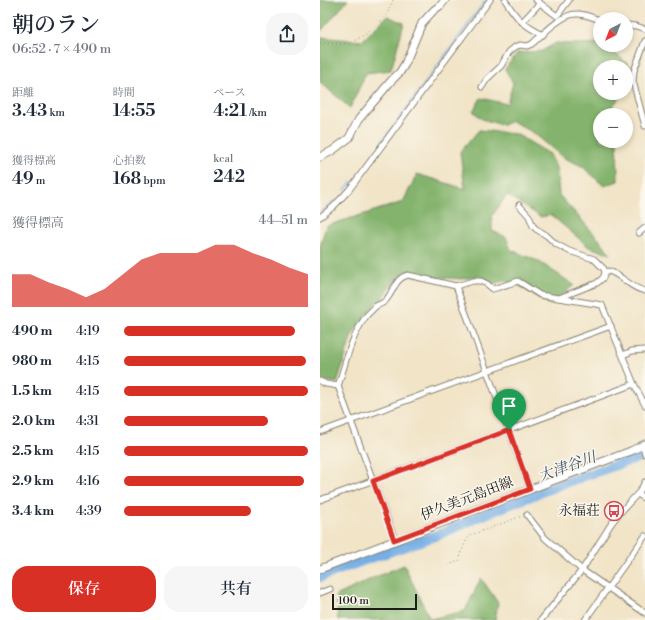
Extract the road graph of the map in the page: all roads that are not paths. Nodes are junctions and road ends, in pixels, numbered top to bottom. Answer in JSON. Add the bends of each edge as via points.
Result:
{"nodes":[{"id":1,"x":445,"y":0,"type":"edge"},
{"id":2,"x":490,"y":0,"type":"edge"},
{"id":3,"x":505,"y":0,"type":"edge"},
{"id":4,"x":569,"y":0,"type":"edge"},
{"id":5,"x":538,"y":1,"type":"edge"},
{"id":6,"x":558,"y":18,"type":"junction"},
{"id":7,"x":593,"y":18,"type":"edge"},
{"id":8,"x":522,"y":22,"type":"junction"},
{"id":9,"x":633,"y":26,"type":"edge"},
{"id":10,"x":645,"y":29,"type":"edge"},
{"id":11,"x":543,"y":35,"type":"junction"},
{"id":12,"x":645,"y":41,"type":"edge"},
{"id":13,"x":482,"y":87,"type":"dead end"},
{"id":14,"x":644,"y":116,"type":"edge"},
{"id":15,"x":645,"y":126,"type":"edge"},
{"id":16,"x":320,"y":157,"type":"edge"},
{"id":17,"x":519,"y":205,"type":"dead end"},
{"id":18,"x":320,"y":217,"type":"edge"},
{"id":19,"x":645,"y":228,"type":"edge"},
{"id":20,"x":639,"y":233,"type":"dead end"},
{"id":21,"x":605,"y":273,"type":"junction"},
{"id":22,"x":456,"y":286,"type":"junction"},
{"id":23,"x":645,"y":291,"type":"edge"},
{"id":24,"x":559,"y":298,"type":"junction"},
{"id":25,"x":611,"y":326,"type":"junction"},
{"id":26,"x":645,"y":350,"type":"edge"},
{"id":27,"x":623,"y":355,"type":"junction"},
{"id":28,"x":487,"y":371,"type":"junction"},
{"id":29,"x":320,"y":381,"type":"edge"},
{"id":30,"x":634,"y":384,"type":"junction"},
{"id":31,"x":338,"y":386,"type":"junction"},
{"id":32,"x":645,"y":405,"type":"edge"},
{"id":33,"x":351,"y":421,"type":"junction"},
{"id":34,"x":509,"y":430,"type":"junction"},
{"id":35,"x":320,"y":432,"type":"edge"},
{"id":36,"x":644,"y":449,"type":"edge"},
{"id":37,"x":373,"y":481,"type":"junction"},
{"id":38,"x":645,"y":482,"type":"edge"},
{"id":39,"x":530,"y":489,"type":"junction"},
{"id":40,"x":638,"y":494,"type":"junction"},
{"id":41,"x":645,"y":499,"type":"edge"},
{"id":42,"x":320,"y":500,"type":"edge"},
{"id":43,"x":527,"y":515,"type":"road end"},
{"id":44,"x":645,"y":536,"type":"edge"},
{"id":45,"x":394,"y":540,"type":"junction"},
{"id":46,"x":320,"y":568,"type":"edge"},
{"id":47,"x":582,"y":570,"type":"junction"},
{"id":48,"x":608,"y":588,"type":"junction"},
{"id":49,"x":330,"y":589,"type":"dead end"},
{"id":50,"x":320,"y":593,"type":"edge"},
{"id":51,"x":645,"y":614,"type":"edge"},
{"id":52,"x":540,"y":620,"type":"edge"},
{"id":53,"x":585,"y":620,"type":"edge"}],
"edges":[{"from":1,"to":16,"type":"main road","via":[[422,23],[400,72],[359,119],[349,138]]},
{"from":2,"to":18,"type":"street","via":[[349,190]]},
{"from":3,"to":8,"type":"street"},
{"from":4,"to":6,"type":"street"},
{"from":5,"to":6,"type":"street"},
{"from":5,"to":8,"type":"street"},
{"from":6,"to":7,"type":"street","via":[[575,14]]},
{"from":6,"to":11,"type":"street"},
{"from":8,"to":11,"type":"street"},
{"from":9,"to":10,"type":"street"},
{"from":11,"to":13,"type":"street","via":[[532,44],[515,47]]},
{"from":12,"to":14,"type":"street","via":[[634,72]]},
{"from":14,"to":15,"type":"street"},
{"from":17,"to":21,"type":"street","via":[[536,229],[562,248],[594,259]]},
{"from":19,"to":20,"type":"street"},
{"from":21,"to":23,"type":"street","via":[[613,272],[627,283]]},
{"from":21,"to":24,"type":"street","via":[[597,283]]},
{"from":22,"to":24,"type":"street","via":[[481,281],[493,289],[518,281],[540,295]]},
{"from":22,"to":28,"type":"street"},
{"from":22,"to":31,"type":"street","via":[[402,277],[388,299],[374,308],[357,330]]},
{"from":24,"to":25,"type":"street","via":[[602,304]]},
{"from":25,"to":27,"type":"street"},
{"from":25,"to":28,"type":"street"},
{"from":26,"to":27,"type":"street"},
{"from":27,"to":30,"type":"street"},
{"from":28,"to":33,"type":"street"},
{"from":28,"to":34,"type":"street"},
{"from":29,"to":31,"type":"street"},
{"from":30,"to":32,"type":"street"},
{"from":30,"to":34,"type":"street"},
{"from":31,"to":33,"type":"street"},
{"from":33,"to":35,"type":"street"},
{"from":33,"to":37,"type":"street"},
{"from":34,"to":37,"type":"street"},
{"from":34,"to":39,"type":"street"},
{"from":36,"to":39,"type":"main road","name":"伊久美元島田線","via":[[631,451]]},
{"from":37,"to":42,"type":"street"},
{"from":37,"to":45,"type":"street"},
{"from":38,"to":40,"type":"street"},
{"from":39,"to":45,"type":"main road","name":"伊久美元島田線"},
{"from":40,"to":41,"type":"street"},
{"from":40,"to":47,"type":"street","via":[[617,516]]},
{"from":43,"to":47,"type":"street","via":[[545,538]]},
{"from":44,"to":48,"type":"street"},
{"from":45,"to":46,"type":"main road","name":"伊久美元島田線"},
{"from":47,"to":48,"type":"street"},
{"from":47,"to":52,"type":"street"},
{"from":48,"to":51,"type":"street"},
{"from":48,"to":53,"type":"street"},
{"from":49,"to":50,"type":"street"}]}
